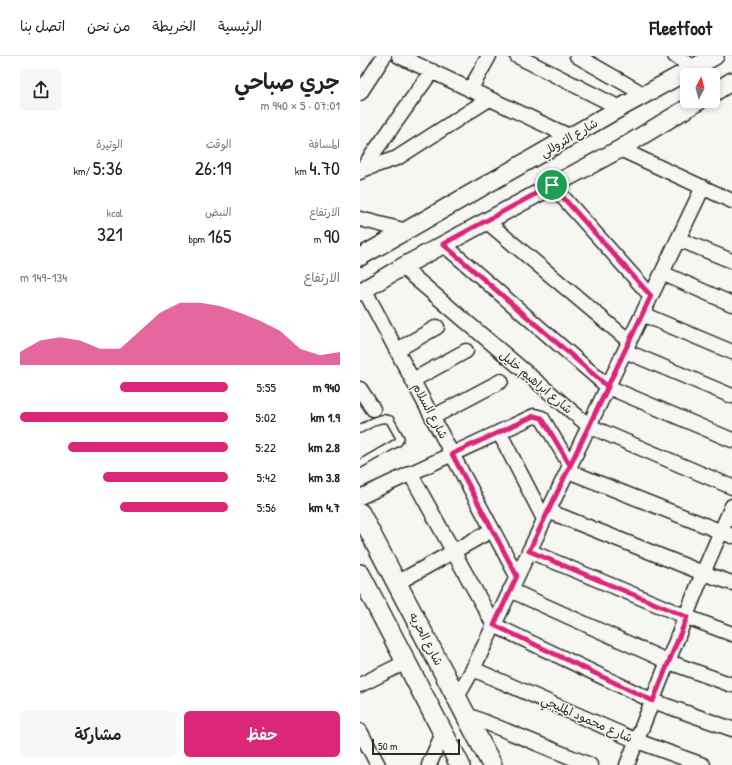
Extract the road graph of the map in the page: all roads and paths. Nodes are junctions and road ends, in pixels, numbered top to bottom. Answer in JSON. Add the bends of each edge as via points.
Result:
{"nodes":[{"id":1,"x":384,"y":56,"type":"edge"},
{"id":2,"x":399,"y":56,"type":"edge"},
{"id":3,"x":489,"y":56,"type":"edge"},
{"id":4,"x":517,"y":56,"type":"edge"},
{"id":5,"x":578,"y":56,"type":"edge"},
{"id":6,"x":675,"y":56,"type":"edge"},
{"id":7,"x":715,"y":56,"type":"edge"},
{"id":8,"x":695,"y":68,"type":"joint"},
{"id":9,"x":432,"y":71,"type":"junction"},
{"id":10,"x":680,"y":76,"type":"edge"},
{"id":11,"x":732,"y":81,"type":"edge"},
{"id":12,"x":720,"y":89,"type":"edge"},
{"id":13,"x":470,"y":90,"type":"junction"},
{"id":14,"x":360,"y":93,"type":"edge"},
{"id":15,"x":645,"y":95,"type":"junction"},
{"id":16,"x":489,"y":99,"type":"junction"},
{"id":17,"x":620,"y":108,"type":"junction"},
{"id":18,"x":687,"y":108,"type":"edge"},
{"id":19,"x":571,"y":137,"type":"junction"},
{"id":20,"x":620,"y":149,"type":"junction"},
{"id":21,"x":361,"y":172,"type":"edge"},
{"id":22,"x":552,"y":185,"type":"junction"},
{"id":23,"x":703,"y":187,"type":"junction"},
{"id":24,"x":732,"y":201,"type":"edge"},
{"id":25,"x":360,"y":220,"type":"edge"},
{"id":26,"x":486,"y":221,"type":"junction"},
{"id":27,"x":407,"y":231,"type":"junction"},
{"id":28,"x":678,"y":239,"type":"junction"},
{"id":29,"x":443,"y":244,"type":"junction"},
{"id":30,"x":360,"y":256,"type":"edge"},
{"id":31,"x":732,"y":261,"type":"edge"},
{"id":32,"x":402,"y":267,"type":"junction"},
{"id":33,"x":662,"y":273,"type":"junction"},
{"id":34,"x":362,"y":290,"type":"edge"},
{"id":35,"x":651,"y":296,"type":"junction"},
{"id":36,"x":732,"y":304,"type":"edge"},
{"id":37,"x":642,"y":314,"type":"junction"},
{"id":38,"x":437,"y":327,"type":"dead end"},
{"id":39,"x":627,"y":346,"type":"junction"},
{"id":40,"x":397,"y":350,"type":"junction"},
{"id":41,"x":466,"y":351,"type":"dead end"},
{"id":42,"x":732,"y":352,"type":"edge"},
{"id":43,"x":413,"y":380,"type":"junction"},
{"id":44,"x":501,"y":381,"type":"dead end"},
{"id":45,"x":608,"y":387,"type":"junction"},
{"id":46,"x":360,"y":389,"type":"edge"},
{"id":47,"x":732,"y":396,"type":"edge"},
{"id":48,"x":373,"y":409,"type":"dead end"},
{"id":49,"x":433,"y":417,"type":"junction"},
{"id":50,"x":589,"y":426,"type":"junction"},
{"id":51,"x":360,"y":429,"type":"edge"},
{"id":52,"x":499,"y":432,"type":"junction"},
{"id":53,"x":732,"y":440,"type":"edge"},
{"id":54,"x":452,"y":454,"type":"junction"},
{"id":55,"x":360,"y":464,"type":"edge"},
{"id":56,"x":569,"y":468,"type":"junction"},
{"id":57,"x":410,"y":474,"type":"junction"},
{"id":58,"x":732,"y":487,"type":"edge"},
{"id":59,"x":360,"y":497,"type":"edge"},
{"id":60,"x":732,"y":506,"type":"edge"},
{"id":61,"x":360,"y":513,"type":"edge"},
{"id":62,"x":546,"y":515,"type":"junction"},
{"id":63,"x":492,"y":530,"type":"junction"},
{"id":64,"x":727,"y":534,"type":"edge"},
{"id":65,"x":529,"y":551,"type":"junction"},
{"id":66,"x":453,"y":552,"type":"junction"},
{"id":67,"x":704,"y":573,"type":"junction"},
{"id":68,"x":360,"y":574,"type":"edge"},
{"id":69,"x":517,"y":576,"type":"junction"},
{"id":70,"x":397,"y":583,"type":"junction"},
{"id":71,"x":732,"y":583,"type":"edge"},
{"id":72,"x":510,"y":590,"type":"junction"},
{"id":73,"x":687,"y":617,"type":"junction"},
{"id":74,"x":494,"y":625,"type":"junction"},
{"id":75,"x":732,"y":634,"type":"edge"},
{"id":76,"x":406,"y":662,"type":"junction"},
{"id":77,"x":669,"y":662,"type":"junction"},
{"id":78,"x":473,"y":669,"type":"junction"},
{"id":79,"x":732,"y":685,"type":"edge"},
{"id":80,"x":360,"y":686,"type":"edge"},
{"id":81,"x":653,"y":701,"type":"junction"},
{"id":82,"x":461,"y":705,"type":"junction"},
{"id":83,"x":732,"y":729,"type":"edge"},
{"id":84,"x":360,"y":731,"type":"edge"},
{"id":85,"x":443,"y":733,"type":"junction"},
{"id":86,"x":637,"y":741,"type":"junction"},
{"id":87,"x":378,"y":765,"type":"edge"},
{"id":88,"x":429,"y":765,"type":"edge"},
{"id":89,"x":460,"y":765,"type":"edge"},
{"id":90,"x":492,"y":765,"type":"edge"},
{"id":91,"x":590,"y":765,"type":"edge"},
{"id":92,"x":627,"y":765,"type":"edge"},
{"id":93,"x":704,"y":765,"type":"edge"}],
"edges":[{"from":1,"to":14,"type":"street"},
{"from":2,"to":9,"type":"street"},
{"from":3,"to":13,"type":"street"},
{"from":4,"to":17,"type":"street"},
{"from":5,"to":15,"type":"street"},
{"from":6,"to":8,"type":"street"},
{"from":7,"to":8,"type":"street","name":"شارع التروللي"},
{"from":9,"to":13,"type":"street"},
{"from":9,"to":21,"type":"street"},
{"from":10,"to":15,"type":"street","name":"شارع التروللي"},
{"from":11,"to":12,"type":"street"},
{"from":13,"to":16,"type":"street"},
{"from":15,"to":17,"type":"street","name":"شارع التروللي"},
{"from":16,"to":19,"type":"street"},
{"from":16,"to":21,"type":"street","via":[[398,158]]},
{"from":17,"to":19,"type":"street","name":"شارع التروللي"},
{"from":18,"to":20,"type":"street"},
{"from":19,"to":27,"type":"street","name":"شارع التروللي"},
{"from":20,"to":22,"type":"street"},
{"from":20,"to":23,"type":"street"},
{"from":22,"to":26,"type":"street"},
{"from":22,"to":35,"type":"street"},
{"from":23,"to":24,"type":"street"},
{"from":23,"to":28,"type":"street"},
{"from":25,"to":27,"type":"street"},
{"from":26,"to":29,"type":"street"},
{"from":26,"to":39,"type":"street"},
{"from":27,"to":30,"type":"street","name":"شارع التروللي"},
{"from":28,"to":31,"type":"street"},
{"from":28,"to":33,"type":"street"},
{"from":29,"to":32,"type":"street"},
{"from":29,"to":45,"type":"street"},
{"from":32,"to":34,"type":"street"},
{"from":32,"to":50,"type":"street","name":"شارع ابراهيم خليل"},
{"from":33,"to":35,"type":"street"},
{"from":33,"to":36,"type":"street"},
{"from":34,"to":40,"type":"street","name":"شارع السلام"},
{"from":35,"to":37,"type":"street"},
{"from":37,"to":39,"type":"street"},
{"from":37,"to":42,"type":"street"},
{"from":38,"to":40,"type":"street"},
{"from":39,"to":45,"type":"street"},
{"from":39,"to":47,"type":"street"},
{"from":40,"to":43,"type":"street","name":"شارع السلام"},
{"from":41,"to":43,"type":"street"},
{"from":43,"to":49,"type":"street","name":"شارع السلام"},
{"from":44,"to":49,"type":"street"},
{"from":45,"to":50,"type":"street"},
{"from":45,"to":53,"type":"street"},
{"from":46,"to":48,"type":"street"},
{"from":49,"to":54,"type":"street","name":"شارع السلام"},
{"from":50,"to":56,"type":"street"},
{"from":50,"to":58,"type":"street","name":"شارع ابراهيم خليل"},
{"from":51,"to":55,"type":"lane","via":[[387,418],[400,438],[398,442]]},
{"from":52,"to":54,"type":"street"},
{"from":52,"to":56,"type":"street","via":[[530,417],[542,418]]},
{"from":52,"to":62,"type":"street"},
{"from":54,"to":57,"type":"street"},
{"from":54,"to":63,"type":"street","name":"شارع السلام"},
{"from":56,"to":62,"type":"street"},
{"from":56,"to":64,"type":"street"},
{"from":57,"to":59,"type":"street"},
{"from":57,"to":66,"type":"street"},
{"from":60,"to":64,"type":"street"},
{"from":61,"to":70,"type":"main road","name":"شارع الحريه"},
{"from":62,"to":65,"type":"street"},
{"from":62,"to":67,"type":"street"},
{"from":63,"to":66,"type":"street"},
{"from":63,"to":69,"type":"street","name":"شارع السلام"},
{"from":64,"to":67,"type":"street"},
{"from":65,"to":69,"type":"street"},
{"from":65,"to":73,"type":"street"},
{"from":66,"to":70,"type":"street"},
{"from":66,"to":74,"type":"street"},
{"from":67,"to":71,"type":"street"},
{"from":67,"to":73,"type":"street"},
{"from":68,"to":76,"type":"main road"},
{"from":69,"to":72,"type":"street"},
{"from":70,"to":82,"type":"main road","name":"شارع الحريه"},
{"from":72,"to":74,"type":"street"},
{"from":72,"to":77,"type":"street"},
{"from":73,"to":75,"type":"street"},
{"from":73,"to":77,"type":"street"},
{"from":74,"to":78,"type":"street"},
{"from":74,"to":81,"type":"street"},
{"from":76,"to":80,"type":"street"},
{"from":76,"to":85,"type":"main road"},
{"from":77,"to":79,"type":"street"},
{"from":77,"to":81,"type":"street"},
{"from":78,"to":82,"type":"street"},
{"from":78,"to":86,"type":"street","name":"شارع محمود المليجي"},
{"from":81,"to":83,"type":"street"},
{"from":81,"to":86,"type":"street"},
{"from":82,"to":90,"type":"main road","name":"شارع الحريه"},
{"from":82,"to":91,"type":"street"},
{"from":84,"to":87,"type":"street"},
{"from":85,"to":88,"type":"street"},
{"from":85,"to":89,"type":"main road"},
{"from":86,"to":92,"type":"street"},
{"from":86,"to":93,"type":"street","name":"شارع محمود المليجي"}]}
